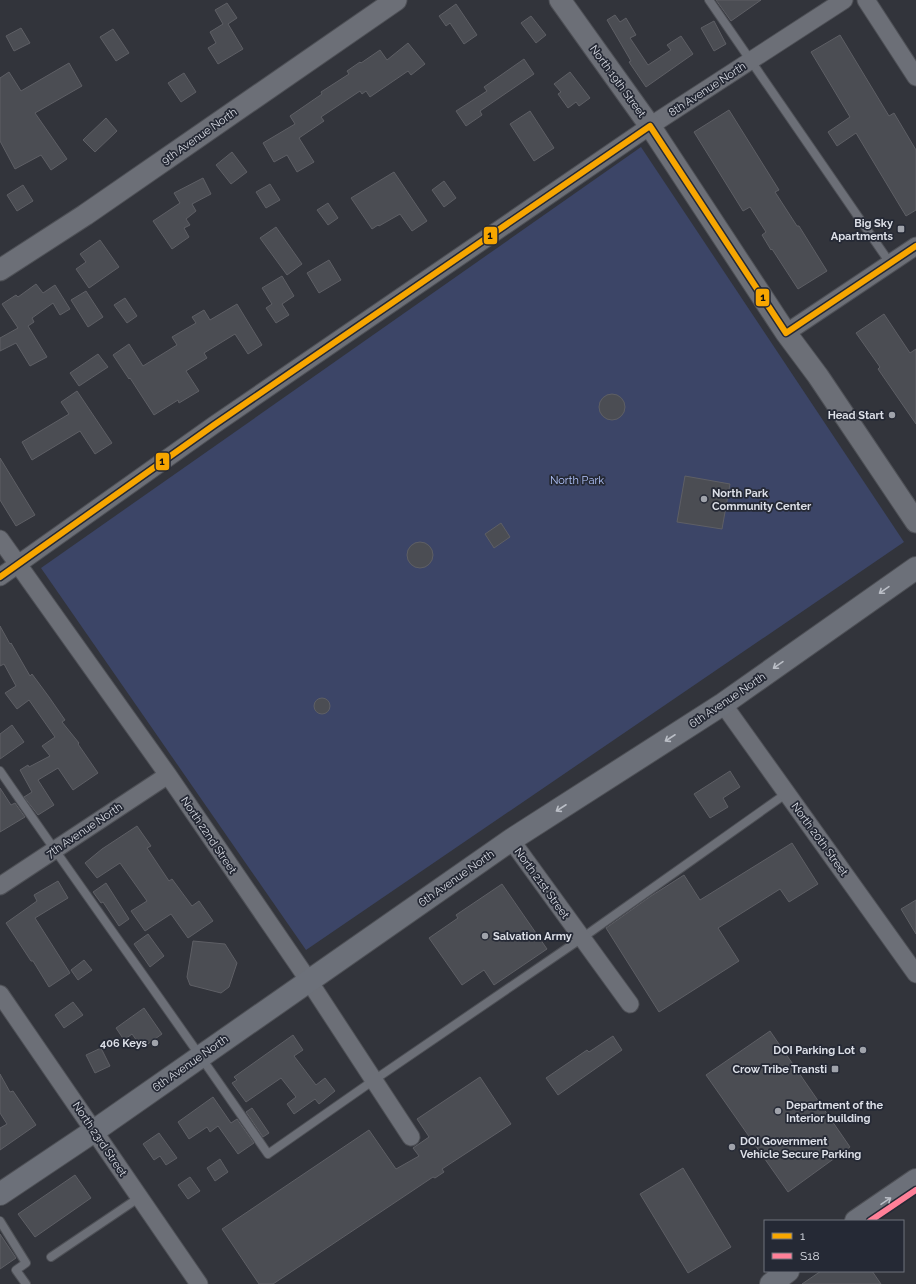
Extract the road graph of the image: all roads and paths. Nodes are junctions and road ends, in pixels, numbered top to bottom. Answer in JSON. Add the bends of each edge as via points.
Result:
{"nodes":[{"id":1,"x":396,"y":0,"type":"edge"},
{"id":2,"x":560,"y":0,"type":"edge"},
{"id":3,"x":708,"y":0,"type":"edge"},
{"id":4,"x":844,"y":0,"type":"edge"},
{"id":5,"x":866,"y":0,"type":"edge"},
{"id":6,"x":750,"y":61,"type":"junction"},
{"id":7,"x":916,"y":77,"type":"edge"},
{"id":8,"x":650,"y":126,"type":"junction"},
{"id":9,"x":916,"y":246,"type":"edge"},
{"id":10,"x":890,"y":263,"type":"junction"},
{"id":11,"x":0,"y":270,"type":"edge"},
{"id":12,"x":786,"y":333,"type":"junction"},
{"id":13,"x":916,"y":522,"type":"edge"},
{"id":14,"x":0,"y":539,"type":"edge"},
{"id":15,"x":18,"y":565,"type":"junction"},
{"id":16,"x":916,"y":568,"type":"edge"},
{"id":17,"x":0,"y":577,"type":"edge"},
{"id":18,"x":724,"y":704,"type":"junction"},
{"id":19,"x":0,"y":771,"type":"edge"},
{"id":20,"x":168,"y":774,"type":"junction"},
{"id":21,"x":787,"y":793,"type":"junction"},
{"id":22,"x":511,"y":840,"type":"junction"},
{"id":23,"x":54,"y":850,"type":"junction"},
{"id":24,"x":0,"y":886,"type":"edge"},
{"id":25,"x":582,"y":938,"type":"junction"},
{"id":26,"x":916,"y":974,"type":"edge"},
{"id":27,"x":309,"y":981,"type":"junction"},
{"id":28,"x":0,"y":994,"type":"edge"},
{"id":29,"x":630,"y":1004,"type":"dead end"},
{"id":30,"x":201,"y":1056,"type":"junction"},
{"id":31,"x":374,"y":1080,"type":"junction"},
{"id":32,"x":94,"y":1131,"type":"junction"},
{"id":33,"x":411,"y":1137,"type":"dead end"},
{"id":34,"x":915,"y":1184,"type":"edge"},
{"id":35,"x":0,"y":1194,"type":"edge"},
{"id":36,"x":140,"y":1198,"type":"junction"},
{"id":37,"x":858,"y":1220,"type":"edge"},
{"id":38,"x":0,"y":1221,"type":"edge"},
{"id":39,"x":51,"y":1257,"type":"dead end"},
{"id":40,"x":787,"y":1272,"type":"edge"},
{"id":41,"x":26,"y":1284,"type":"edge"},
{"id":42,"x":199,"y":1284,"type":"edge"},
{"id":43,"x":771,"y":1284,"type":"edge"}],
"edges":[{"from":1,"to":11,"type":"street","name":"9th Avenue North"},
{"from":2,"to":8,"type":"street","name":"North 19th Street"},
{"from":3,"to":6,"type":"lane"},
{"from":4,"to":6,"type":"street","name":"8th Avenue North"},
{"from":5,"to":7,"type":"street"},
{"from":6,"to":8,"type":"street","name":"8th Avenue North"},
{"from":6,"to":10,"type":"lane"},
{"from":8,"to":12,"type":"street","name":"North 19th Street"},
{"from":8,"to":15,"type":"street","name":"8th Avenue North","via":[[214,425]]},
{"from":9,"to":10,"type":"street"},
{"from":10,"to":12,"type":"street"},
{"from":12,"to":13,"type":"street","name":"North 19th Street"},
{"from":14,"to":15,"type":"street","name":"North 22nd Street"},
{"from":15,"to":17,"type":"street","name":"8th Avenue North"},
{"from":15,"to":20,"type":"street","name":"North 22nd Street"},
{"from":16,"to":18,"type":"main road","name":"6th Avenue North","one_way":true},
{"from":18,"to":21,"type":"street","name":"North 20th Street"},
{"from":18,"to":22,"type":"main road","name":"6th Avenue North","one_way":true},
{"from":19,"to":23,"type":"lane"},
{"from":20,"to":23,"type":"street","name":"7th Avenue North"},
{"from":20,"to":27,"type":"street","name":"North 22nd Street"},
{"from":21,"to":25,"type":"lane"},
{"from":21,"to":26,"type":"street","name":"North 20th Street"},
{"from":22,"to":25,"type":"street","name":"North 21st Street"},
{"from":22,"to":27,"type":"main road","name":"6th Avenue North"},
{"from":23,"to":24,"type":"street","name":"7th Avenue North"},
{"from":23,"to":30,"type":"lane"},
{"from":25,"to":29,"type":"street","name":"North 21st Street"},
{"from":25,"to":31,"type":"lane"},
{"from":27,"to":30,"type":"main road","name":"6th Avenue North"},
{"from":27,"to":31,"type":"street","name":"North 22nd Street"},
{"from":28,"to":32,"type":"street","name":"North 23rd Street"},
{"from":30,"to":31,"type":"lane","via":[[268,1154]]},
{"from":30,"to":32,"type":"main road","name":"6th Avenue North"},
{"from":31,"to":33,"type":"street","name":"North 22nd Street"},
{"from":32,"to":35,"type":"main road","name":"6th Avenue North"},
{"from":32,"to":36,"type":"street","name":"North 23rd Street"},
{"from":37,"to":34,"type":"main road","one_way":true},
{"from":36,"to":39,"type":"lane"},
{"from":36,"to":42,"type":"street","name":"North 23rd Street"},
{"from":38,"to":41,"type":"lane","via":[[26,1263],[16,1270]]},
{"from":40,"to":43,"type":"main road"}]}
